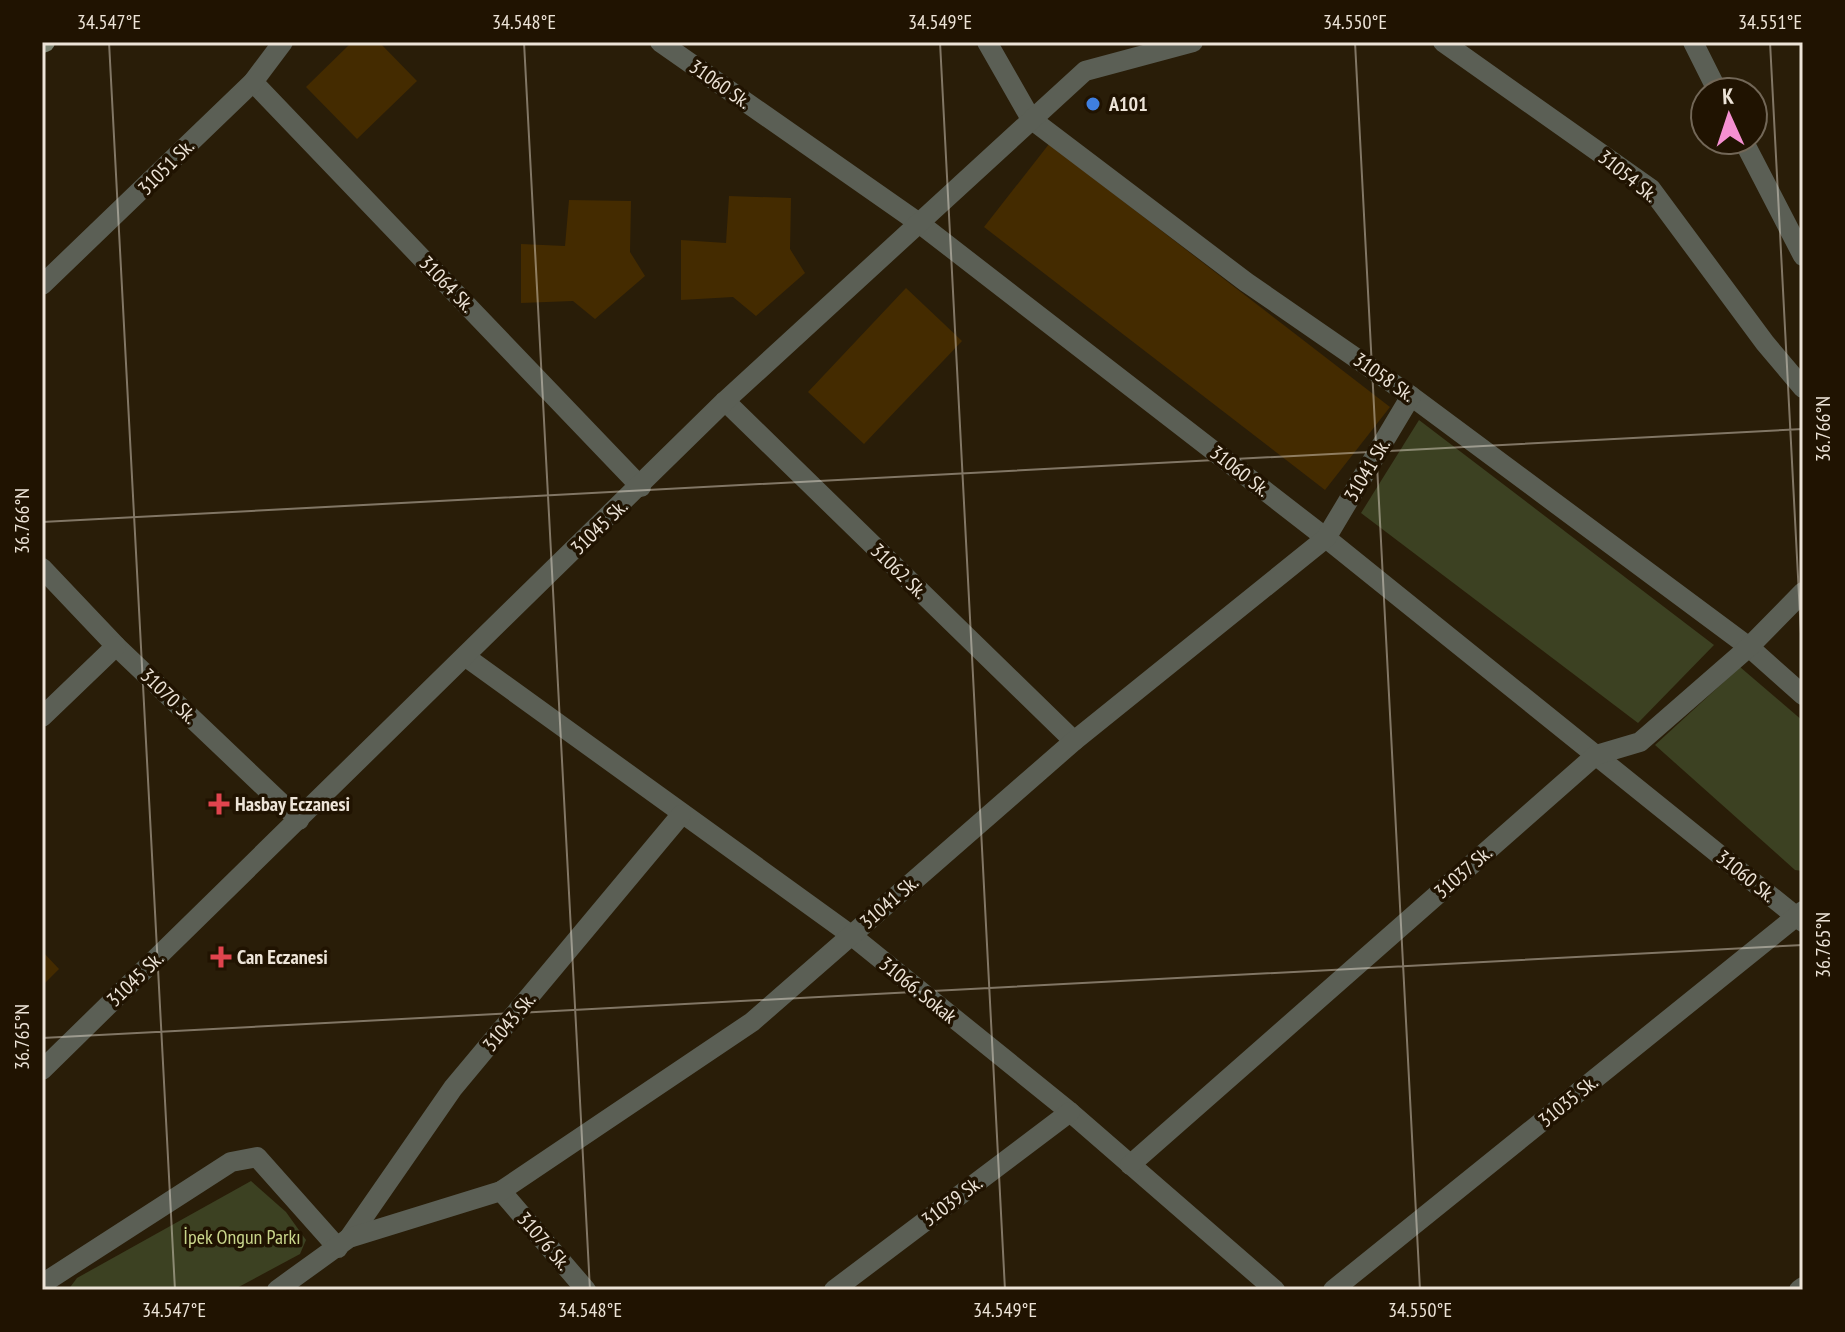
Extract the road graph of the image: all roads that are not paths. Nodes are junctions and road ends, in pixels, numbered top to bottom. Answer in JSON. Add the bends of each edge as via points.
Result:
{"nodes":[{"id":1,"x":283,"y":42,"type":"edge"},
{"id":2,"x":660,"y":42,"type":"edge"},
{"id":3,"x":987,"y":42,"type":"edge"},
{"id":4,"x":1193,"y":42,"type":"edge"},
{"id":5,"x":1443,"y":42,"type":"edge"},
{"id":6,"x":1693,"y":42,"type":"edge"},
{"id":7,"x":1710,"y":76,"type":"edge"},
{"id":8,"x":253,"y":82,"type":"junction"},
{"id":9,"x":1031,"y":119,"type":"junction"},
{"id":10,"x":1751,"y":156,"type":"edge"},
{"id":11,"x":919,"y":223,"type":"junction"},
{"id":12,"x":1803,"y":256,"type":"edge"},
{"id":13,"x":42,"y":285,"type":"edge"},
{"id":14,"x":1803,"y":388,"type":"edge"},
{"id":15,"x":1411,"y":396,"type":"junction"},
{"id":16,"x":725,"y":401,"type":"junction"},
{"id":17,"x":641,"y":487,"type":"junction"},
{"id":18,"x":1326,"y":538,"type":"junction"},
{"id":19,"x":42,"y":568,"type":"edge"},
{"id":20,"x":1803,"y":592,"type":"edge"},
{"id":21,"x":116,"y":646,"type":"junction"},
{"id":22,"x":1749,"y":647,"type":"junction"},
{"id":23,"x":466,"y":657,"type":"junction"},
{"id":24,"x":1803,"y":695,"type":"edge"},
{"id":25,"x":42,"y":717,"type":"edge"},
{"id":26,"x":1074,"y":741,"type":"junction"},
{"id":27,"x":1596,"y":755,"type":"junction"},
{"id":28,"x":681,"y":815,"type":"junction"},
{"id":29,"x":299,"y":820,"type":"junction"},
{"id":30,"x":1801,"y":917,"type":"edge"},
{"id":31,"x":851,"y":935,"type":"junction"},
{"id":32,"x":42,"y":1070,"type":"edge"},
{"id":33,"x":1070,"y":1112,"type":"junction"},
{"id":34,"x":1130,"y":1165,"type":"junction"},
{"id":35,"x":501,"y":1191,"type":"junction"},
{"id":36,"x":344,"y":1243,"type":"junction"},
{"id":37,"x":42,"y":1284,"type":"edge"},
{"id":38,"x":277,"y":1290,"type":"edge"},
{"id":39,"x":586,"y":1290,"type":"edge"},
{"id":40,"x":834,"y":1290,"type":"edge"},
{"id":41,"x":1275,"y":1290,"type":"edge"},
{"id":42,"x":1333,"y":1290,"type":"edge"}],
"edges":[{"from":1,"to":8,"type":"street","name":"31051 Sk."},
{"from":2,"to":11,"type":"street","name":"31060 Sk."},
{"from":3,"to":9,"type":"street","name":"31058 Sk."},
{"from":4,"to":9,"type":"street","name":"31045 Sk.","via":[[1085,71]]},
{"from":5,"to":14,"type":"street","name":"31054 Sk.","via":[[1651,189]]},
{"from":6,"to":7,"type":"street"},
{"from":8,"to":13,"type":"street","name":"31051 Sk."},
{"from":8,"to":17,"type":"street","name":"31064 Sk."},
{"from":9,"to":11,"type":"street","name":"31045 Sk."},
{"from":9,"to":15,"type":"street","name":"31058 Sk.","via":[[1246,282]]},
{"from":10,"to":12,"type":"street"},
{"from":11,"to":16,"type":"street","name":"31045 Sk."},
{"from":11,"to":18,"type":"street","name":"31060 Sk."},
{"from":15,"to":18,"type":"street","name":"31041 Sk."},
{"from":15,"to":22,"type":"street","name":"31058 Sk."},
{"from":16,"to":17,"type":"street","name":"31045 Sk."},
{"from":16,"to":26,"type":"street","name":"31062 Sk."},
{"from":17,"to":23,"type":"street","name":"31045 Sk."},
{"from":18,"to":26,"type":"street","name":"31041 Sk."},
{"from":18,"to":27,"type":"street","name":"31060 Sk."},
{"from":19,"to":21,"type":"street","name":"31070 Sk."},
{"from":20,"to":22,"type":"street","name":"31037 Sk."},
{"from":21,"to":25,"type":"street"},
{"from":21,"to":29,"type":"street","name":"31070 Sk."},
{"from":22,"to":24,"type":"street","name":"31058 Sk."},
{"from":22,"to":27,"type":"street","name":"31037 Sk.","via":[[1640,742]]},
{"from":23,"to":28,"type":"street","name":"31066. Sokak"},
{"from":23,"to":29,"type":"street","name":"31045 Sk."},
{"from":26,"to":31,"type":"street","name":"31041 Sk."},
{"from":27,"to":30,"type":"street","name":"31060 Sk."},
{"from":27,"to":34,"type":"street","name":"31037 Sk."},
{"from":28,"to":31,"type":"street","name":"31066. Sokak"},
{"from":28,"to":36,"type":"street","name":"31043 Sk.","via":[[453,1088]]},
{"from":29,"to":32,"type":"street","name":"31045 Sk."},
{"from":30,"to":42,"type":"street","name":"31035 Sk."},
{"from":31,"to":33,"type":"street","name":"31066. Sokak"},
{"from":31,"to":35,"type":"street","name":"31041 Sk.","via":[[752,1022]]},
{"from":33,"to":34,"type":"street","name":"31066. Sokak"},
{"from":33,"to":40,"type":"street","name":"31039 Sk."},
{"from":34,"to":41,"type":"street","name":"31066. Sokak"},
{"from":35,"to":36,"type":"street","name":"31041 Sk."},
{"from":35,"to":39,"type":"street","name":"31076 Sk."},
{"from":36,"to":37,"type":"street","via":[[257,1157],[231,1162]]},
{"from":36,"to":38,"type":"street","name":"31041 Sk."}]}
